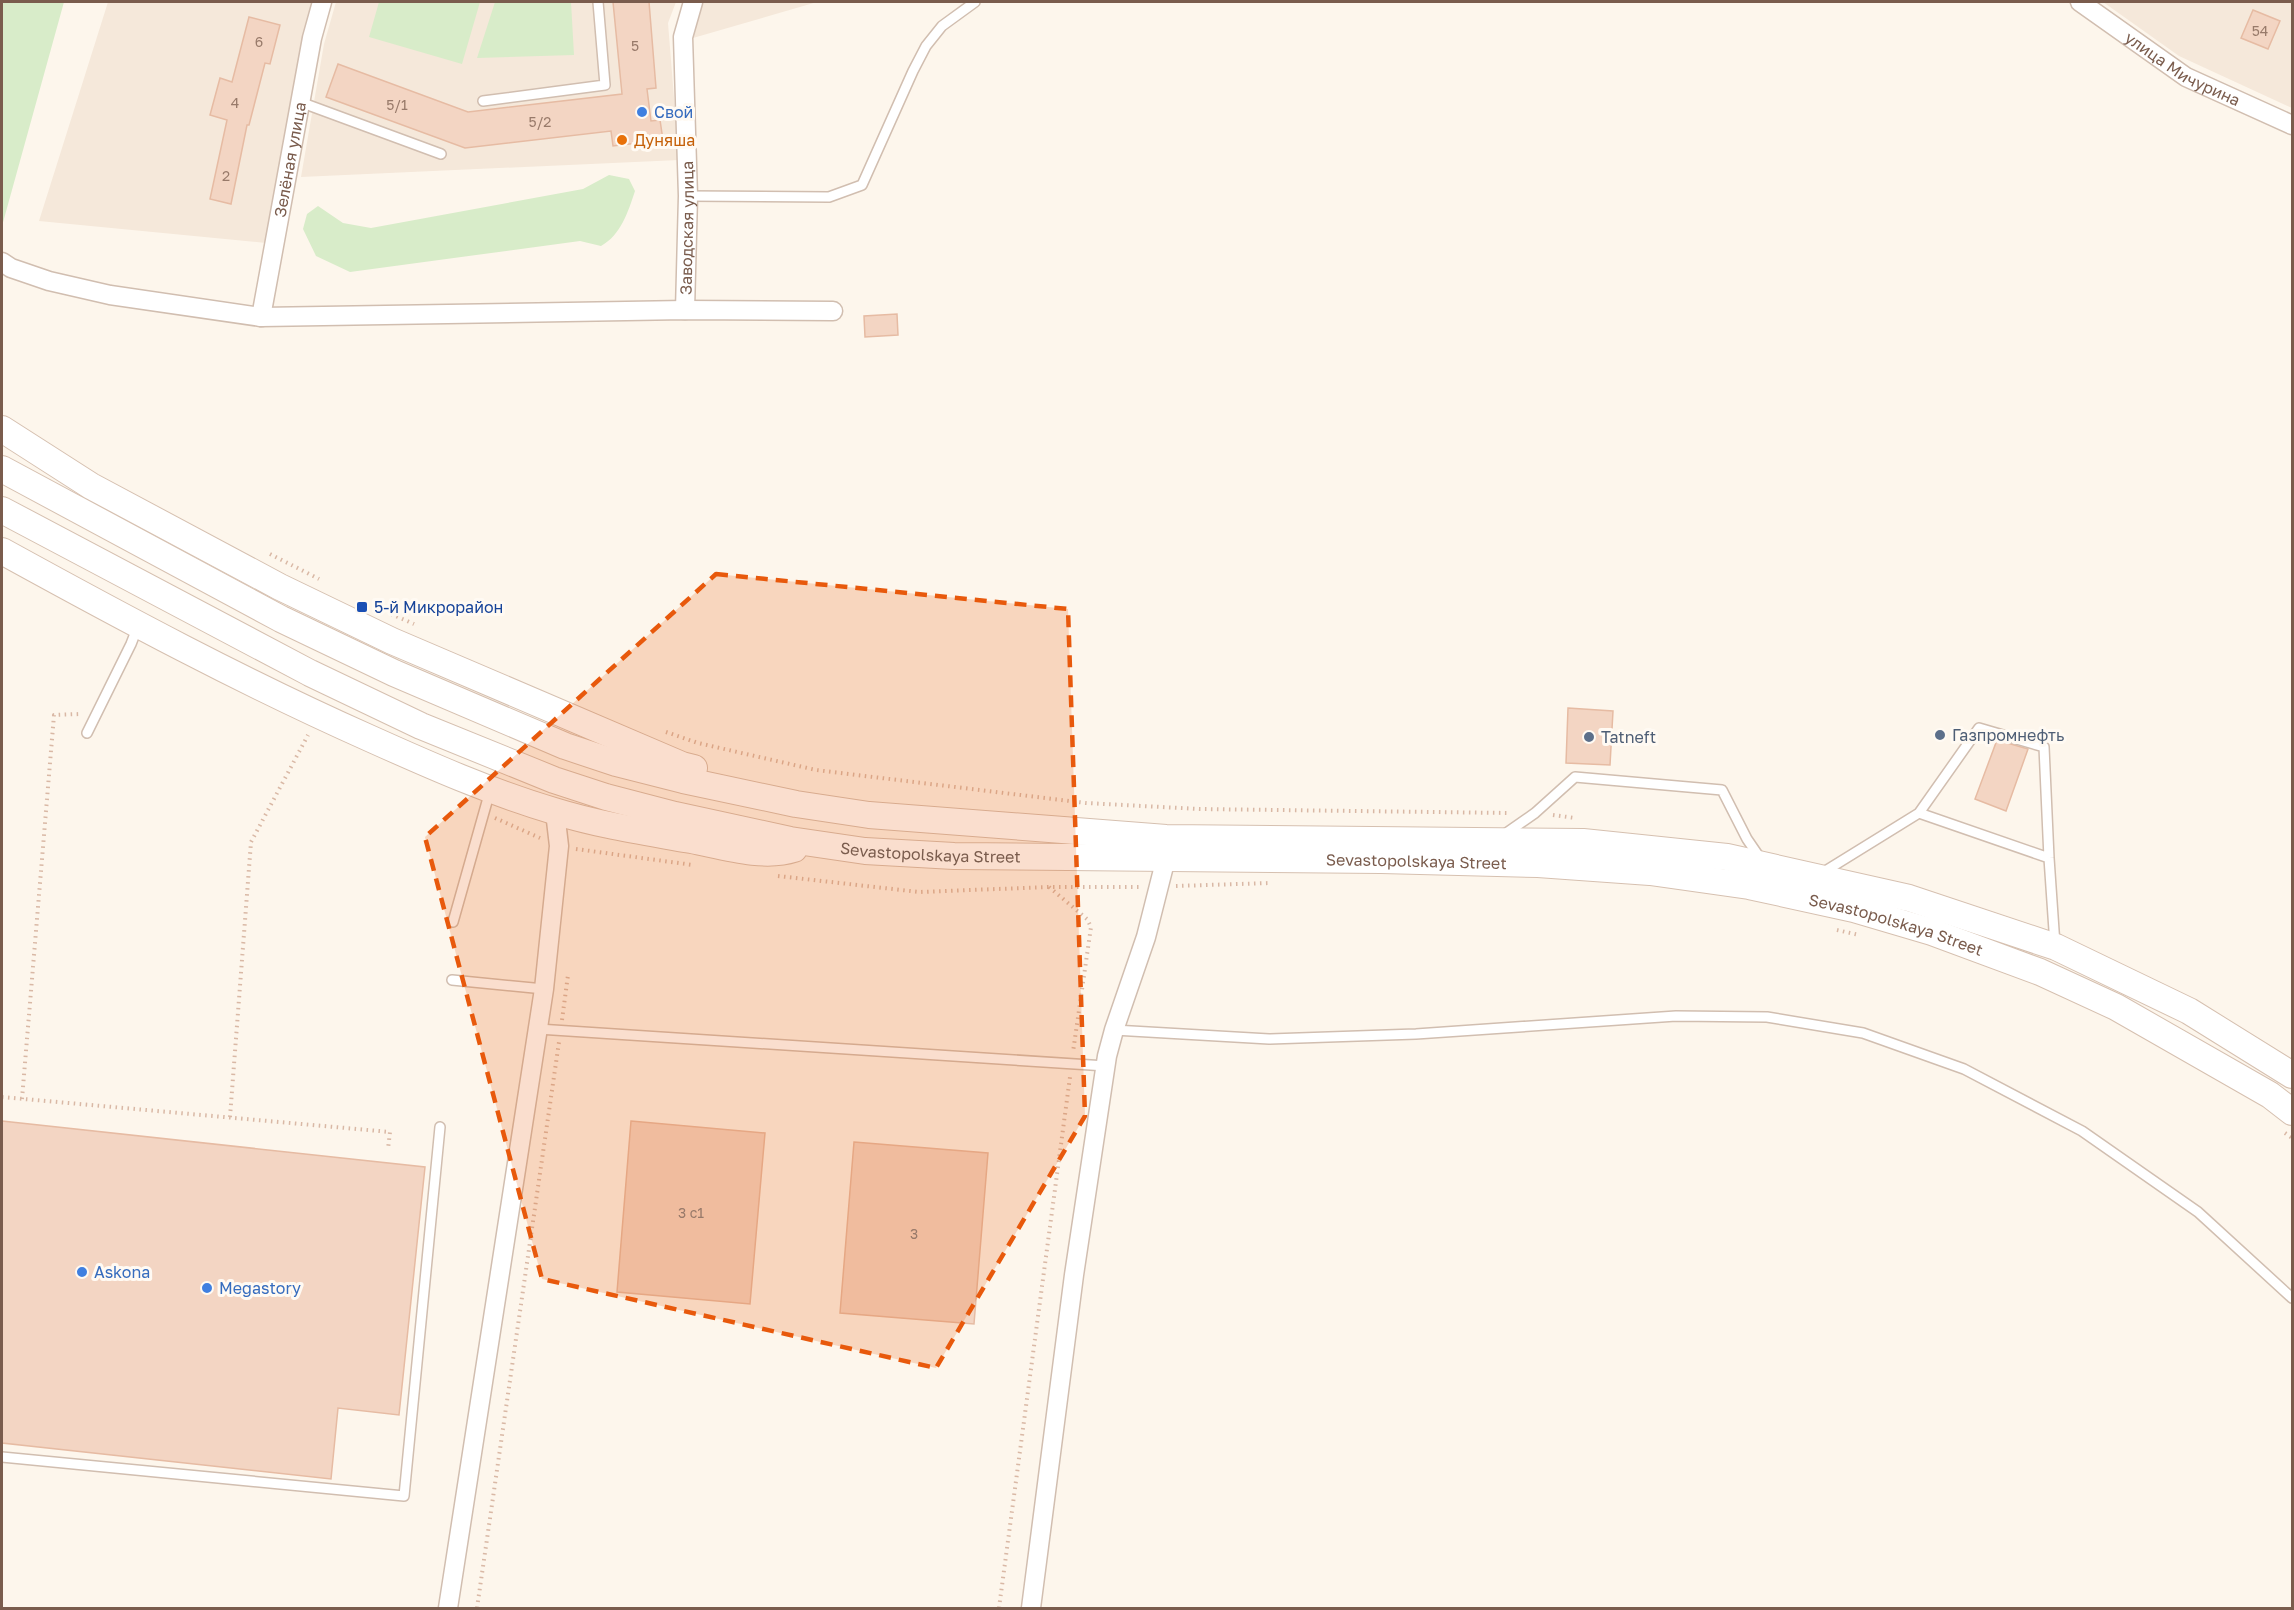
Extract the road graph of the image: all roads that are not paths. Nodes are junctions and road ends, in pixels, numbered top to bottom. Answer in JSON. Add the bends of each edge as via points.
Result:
{"nodes":[{"id":1,"x":322,"y":2,"type":"edge"},
{"id":2,"x":598,"y":2,"type":"edge"},
{"id":3,"x":693,"y":2,"type":"edge"},
{"id":4,"x":975,"y":2,"type":"edge"},
{"id":5,"x":2080,"y":2,"type":"edge"},
{"id":6,"x":483,"y":101,"type":"dead end"},
{"id":7,"x":300,"y":102,"type":"junction"},
{"id":8,"x":2292,"y":125,"type":"edge"},
{"id":9,"x":441,"y":154,"type":"dead end"},
{"id":10,"x":688,"y":196,"type":"junction"},
{"id":11,"x":2,"y":262,"type":"edge"},
{"id":12,"x":686,"y":310,"type":"junction"},
{"id":13,"x":833,"y":311,"type":"dead end"},
{"id":14,"x":261,"y":317,"type":"junction"},
{"id":15,"x":2,"y":429,"type":"edge"},
{"id":16,"x":2,"y":469,"type":"edge"},
{"id":17,"x":2,"y":510,"type":"edge"},
{"id":18,"x":2,"y":551,"type":"edge"},
{"id":19,"x":138,"y":626,"type":"junction"},
{"id":20,"x":87,"y":733,"type":"dead end"},
{"id":21,"x":491,"y":788,"type":"junction"},
{"id":22,"x":813,"y":807,"type":"junction"},
{"id":23,"x":555,"y":812,"type":"junction"},
{"id":24,"x":1918,"y":813,"type":"junction"},
{"id":25,"x":1495,"y":841,"type":"junction"},
{"id":26,"x":811,"y":843,"type":"junction"},
{"id":27,"x":1166,"y":858,"type":"junction"},
{"id":28,"x":2049,"y":858,"type":"junction"},
{"id":29,"x":1765,"y":865,"type":"junction"},
{"id":30,"x":1816,"y":877,"type":"junction"},
{"id":31,"x":453,"y":922,"type":"dead end"},
{"id":32,"x":2056,"y":947,"type":"junction"},
{"id":33,"x":452,"y":980,"type":"dead end"},
{"id":34,"x":544,"y":989,"type":"junction"},
{"id":35,"x":538,"y":1029,"type":"junction"},
{"id":36,"x":1114,"y":1030,"type":"junction"},
{"id":37,"x":1106,"y":1066,"type":"junction"},
{"id":38,"x":2292,"y":1075,"type":"edge"},
{"id":39,"x":2292,"y":1112,"type":"edge"},
{"id":40,"x":440,"y":1127,"type":"dead end"},
{"id":41,"x":2292,"y":1298,"type":"edge"},
{"id":42,"x":2,"y":1457,"type":"edge"},
{"id":43,"x":448,"y":1608,"type":"edge"},
{"id":44,"x":1031,"y":1608,"type":"edge"}],
"edges":[{"from":1,"to":7,"type":"street","name":"Зелёная улица"},
{"from":2,"to":6,"type":"lane","via":[[605,85]]},
{"from":3,"to":10,"type":"street","name":"Заводская улица","via":[[683,37]]},
{"from":4,"to":10,"type":"lane","via":[[942,26],[926,46],[862,185],[829,197]]},
{"from":5,"to":8,"type":"street","name":"улица Мичурина","via":[[2186,77]]},
{"from":7,"to":9,"type":"lane"},
{"from":7,"to":14,"type":"street","name":"Зелёная улица"},
{"from":10,"to":12,"type":"street","name":"Заводская улица"},
{"from":11,"to":14,"type":"street","via":[[49,281],[110,295]]},
{"from":12,"to":13,"type":"street"},
{"from":12,"to":14,"type":"street"},
{"from":15,"to":22,"type":"main road","via":[[91,486],[280,587],[392,641],[682,765],[776,787]]},
{"from":16,"to":22,"type":"main road","name":"Sevastopolskaya Street","via":[[281,619],[394,673],[565,746],[683,780]]},
{"from":17,"to":26,"type":"main road","name":"Sevastopolskaya Street","via":[[310,673],[502,760],[618,800]]},
{"from":18,"to":19,"type":"main road"},
{"from":19,"to":20,"type":"lane"},
{"from":19,"to":21,"type":"main road","via":[[279,698]]},
{"from":21,"to":23,"type":"main road"},
{"from":21,"to":31,"type":"lane"},
{"from":22,"to":25,"type":"main road","name":"Sevastopolskaya Street","via":[[869,815],[1166,838]]},
{"from":23,"to":26,"type":"main road","via":[[608,826],[759,852],[784,852]]},
{"from":23,"to":34,"type":"street","via":[[560,846]]},
{"from":24,"to":28,"type":"lane"},
{"from":24,"to":28,"type":"lane","via":[[1979,728],[2044,747]]},
{"from":24,"to":30,"type":"lane"},
{"from":25,"to":29,"type":"main road","name":"Sevastopolskaya Street","via":[[1583,842],[1727,857]]},
{"from":25,"to":29,"type":"lane","via":[[1535,813],[1575,777],[1722,790]]},
{"from":26,"to":27,"type":"main road","name":"Sevastopolskaya Street","via":[[865,851],[954,856]]},
{"from":27,"to":36,"type":"street","via":[[1146,937]]},
{"from":27,"to":39,"type":"main road","name":"Sevastopolskaya Street","via":[[1381,860],[1650,872],[1749,886],[1854,909],[1980,949],[2116,1007],[2270,1095]]},
{"from":28,"to":32,"type":"lane"},
{"from":29,"to":30,"type":"main road","name":"Sevastopolskaya Street"},
{"from":30,"to":32,"type":"main road","name":"Sevastopolskaya Street","via":[[1910,898]]},
{"from":32,"to":38,"type":"main road","name":"Sevastopolskaya Street","via":[[2189,1011]]},
{"from":33,"to":34,"type":"lane"},
{"from":34,"to":35,"type":"street"},
{"from":35,"to":37,"type":"lane"},
{"from":35,"to":43,"type":"street"},
{"from":36,"to":37,"type":"street"},
{"from":36,"to":41,"type":"lane","via":[[1269,1039],[1416,1034],[1676,1016],[1767,1017],[1863,1033],[1964,1069],[2082,1131],[2198,1212]]},
{"from":37,"to":44,"type":"street","via":[[1074,1275]]},
{"from":40,"to":42,"type":"lane","via":[[404,1496]]}]}
